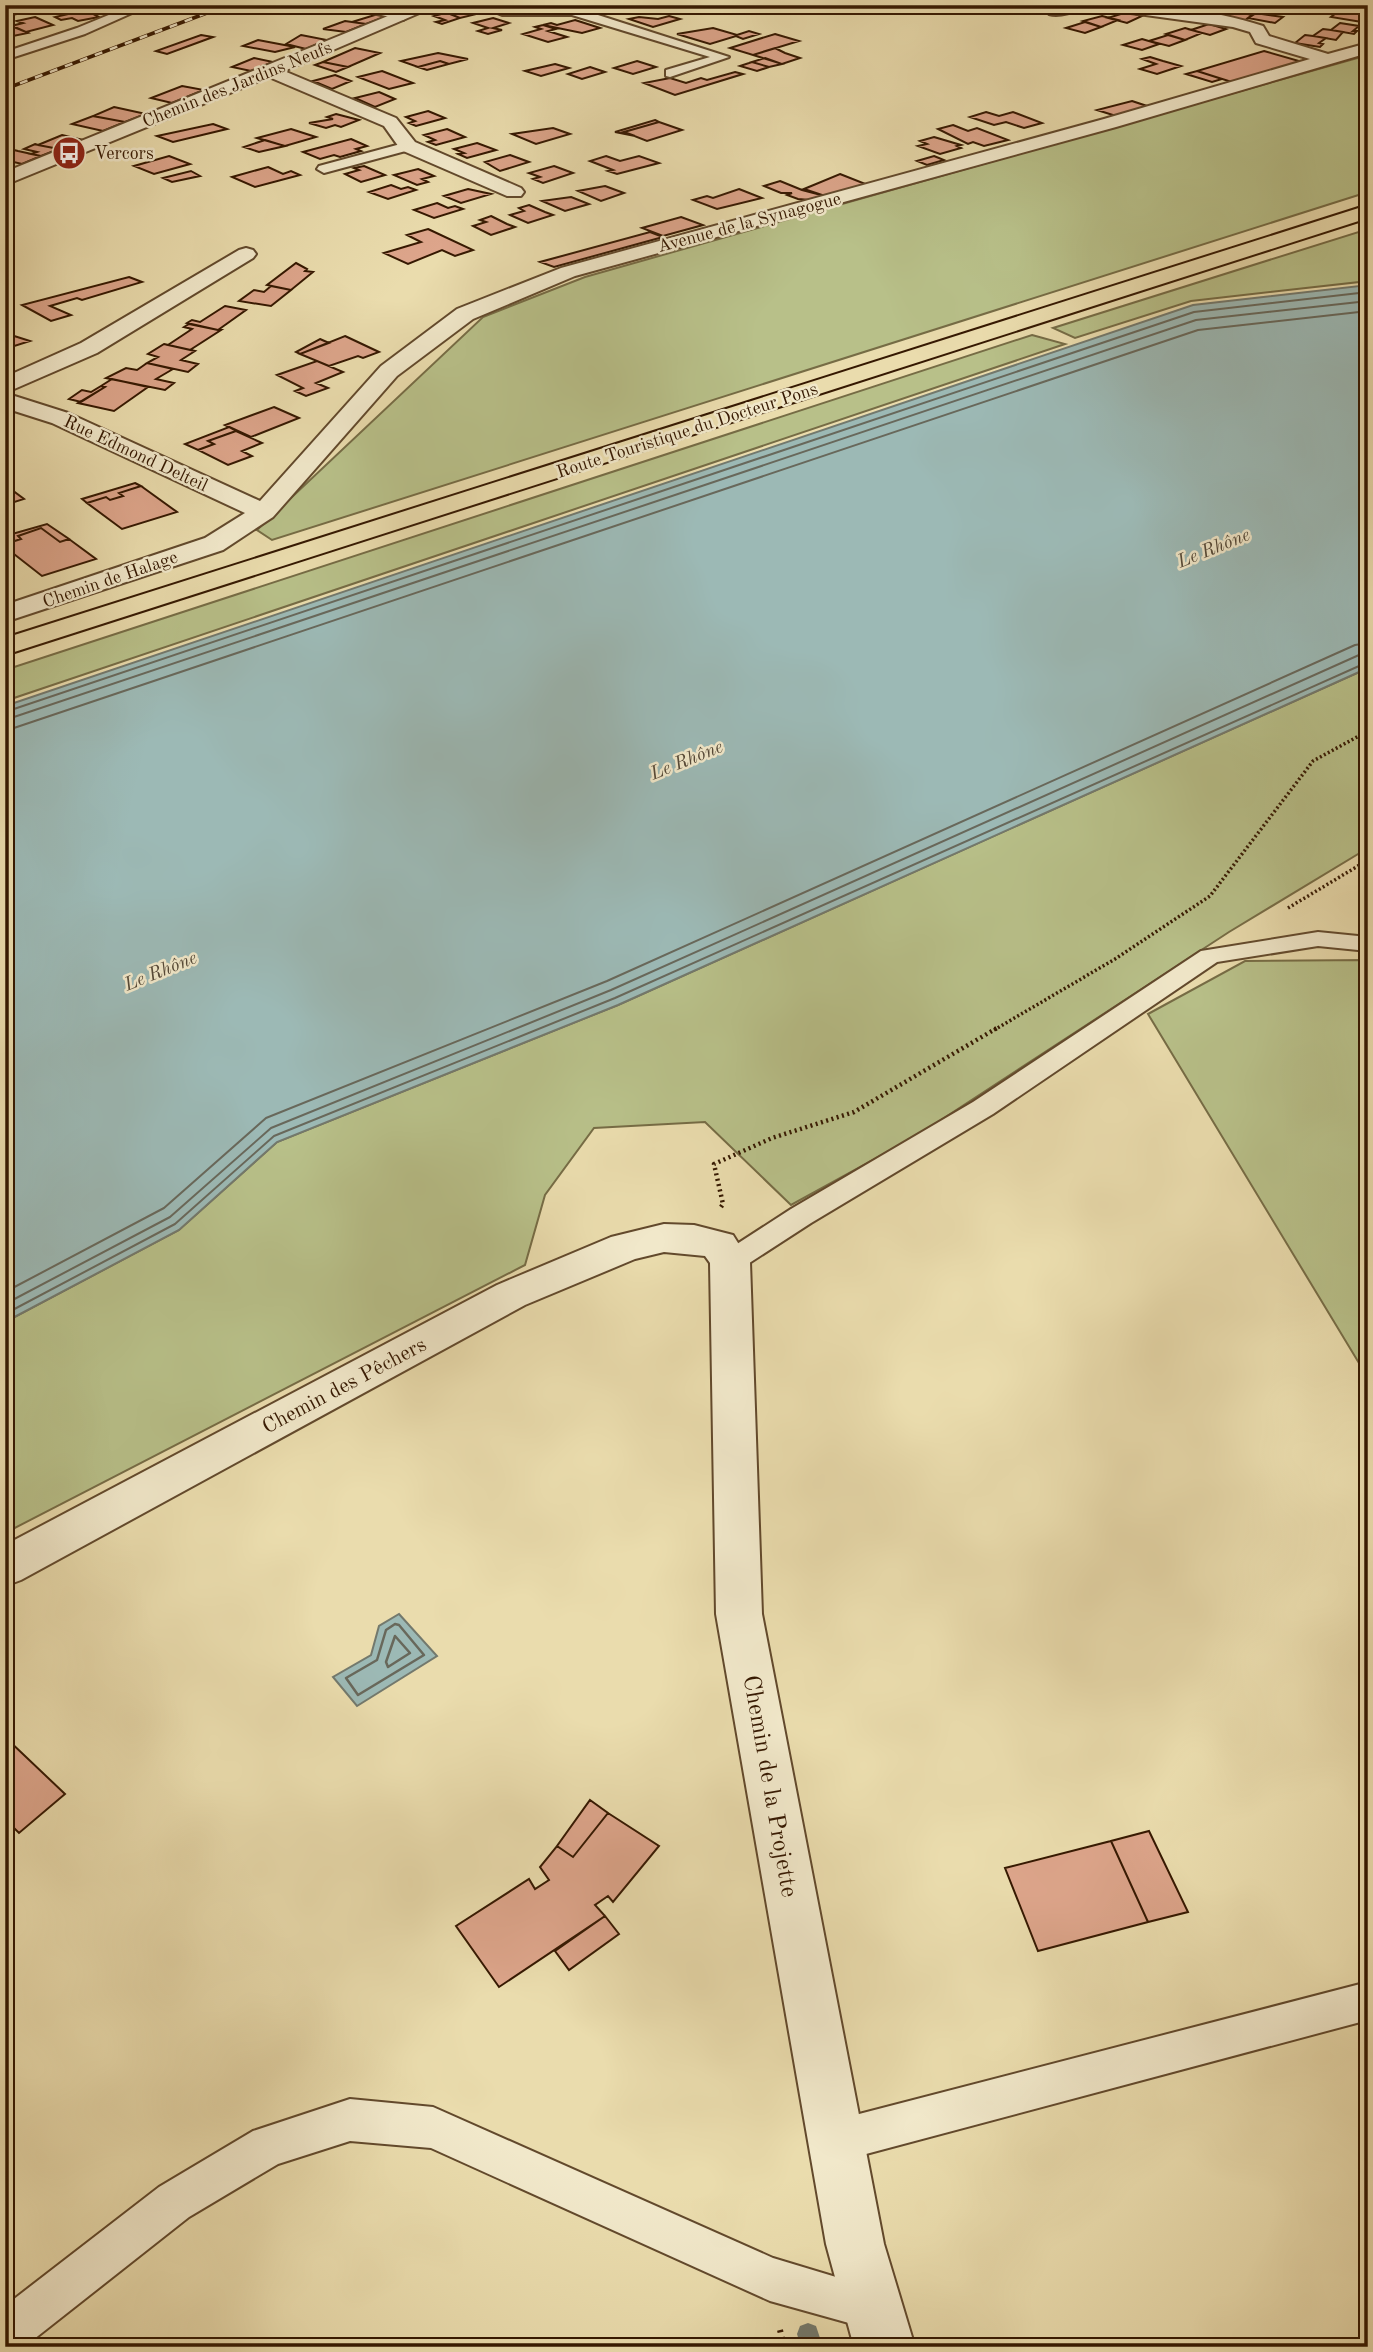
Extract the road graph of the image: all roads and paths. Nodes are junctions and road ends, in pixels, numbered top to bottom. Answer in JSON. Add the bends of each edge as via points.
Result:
{"nodes":[{"id":1,"x":30,"y":5,"type":"edge"},
{"id":2,"x":144,"y":5,"type":"edge"},
{"id":3,"x":344,"y":5,"type":"edge"},
{"id":4,"x":430,"y":5,"type":"edge"},
{"id":5,"x":484,"y":5,"type":"edge"},
{"id":6,"x":1076,"y":5,"type":"edge"},
{"id":7,"x":1109,"y":5,"type":"edge"},
{"id":8,"x":1230,"y":5,"type":"edge"},
{"id":9,"x":5,"y":11,"type":"edge"},
{"id":10,"x":1055,"y":11,"type":"dead end"},
{"id":11,"x":1163,"y":13,"type":"junction"},
{"id":12,"x":403,"y":16,"type":"junction"},
{"id":13,"x":1210,"y":18,"type":"junction"},
{"id":14,"x":1125,"y":25,"type":"dead end"},
{"id":15,"x":636,"y":32,"type":"junction"},
{"id":16,"x":619,"y":37,"type":"dead end"},
{"id":17,"x":1368,"y":48,"type":"edge"},
{"id":18,"x":5,"y":56,"type":"edge"},
{"id":19,"x":1329,"y":60,"type":"junction"},
{"id":20,"x":270,"y":71,"type":"junction"},
{"id":21,"x":670,"y":73,"type":"dead end"},
{"id":22,"x":408,"y":146,"type":"junction"},
{"id":23,"x":324,"y":169,"type":"dead end"},
{"id":24,"x":5,"y":179,"type":"edge"},
{"id":25,"x":514,"y":192,"type":"dead end"},
{"id":26,"x":1368,"y":212,"type":"edge"},
{"id":27,"x":246,"y":254,"type":"dead end"},
{"id":28,"x":5,"y":386,"type":"edge"},
{"id":29,"x":5,"y":400,"type":"edge"},
{"id":30,"x":264,"y":512,"type":"junction"},
{"id":31,"x":214,"y":544,"type":"joint"},
{"id":32,"x":5,"y":614,"type":"edge"},
{"id":33,"x":5,"y":647,"type":"edge"},
{"id":34,"x":1368,"y":731,"type":"edge"},
{"id":35,"x":1368,"y":944,"type":"edge"},
{"id":36,"x":712,"y":1251,"type":"junction"},
{"id":37,"x":5,"y":1567,"type":"edge"},
{"id":38,"x":1368,"y":2001,"type":"edge"},
{"id":39,"x":836,"y":2141,"type":"junction"},
{"id":40,"x":880,"y":2327,"type":"edge"},
{"id":41,"x":5,"y":2334,"type":"edge"}],
"edges":[{"from":1,"to":9,"type":"street"},
{"from":2,"to":18,"type":"lane"},
{"from":3,"to":12,"type":"lane"},
{"from":4,"to":12,"type":"street","name":"Chemin des Jardins Neufs"},
{"from":5,"to":15,"type":"lane","via":[[502,11],[573,11]]},
{"from":6,"to":10,"type":"street"},
{"from":7,"to":11,"type":"street"},
{"from":8,"to":13,"type":"street"},
{"from":11,"to":13,"type":"street"},
{"from":11,"to":14,"type":"street"},
{"from":12,"to":20,"type":"street","name":"Chemin des Jardins Neufs"},
{"from":13,"to":19,"type":"street","via":[[1257,29],[1262,39]]},
{"from":15,"to":16,"type":"lane"},
{"from":15,"to":21,"type":"lane","via":[[723,57]]},
{"from":17,"to":19,"type":"street","name":"Avenue de la Synagogue"},
{"from":19,"to":30,"type":"street","name":"Avenue de la Synagogue","via":[[568,271],[465,314],[389,371]]},
{"from":20,"to":22,"type":"street","via":[[390,122]]},
{"from":20,"to":24,"type":"street","name":"Chemin des Jardins Neufs"},
{"from":22,"to":23,"type":"lane"},
{"from":22,"to":25,"type":"street"},
{"from":26,"to":33,"type":"highway","name":"Route Touristique du Docteur Pons"},
{"from":27,"to":28,"type":"street","via":[[89,348]]},
{"from":29,"to":30,"type":"street","name":"Rue Edmond Delteil","via":[[60,418]]},
{"from":30,"to":31,"type":"street","name":"Avenue de la Synagogue"},
{"from":31,"to":32,"type":"street","name":"Chemin de Halage"},
{"from":34,"to":36,"type":"path","via":[[1313,761],[1210,896],[1115,959],[854,1112],[772,1138],[714,1164],[723,1204]]},
{"from":35,"to":36,"type":"lane","via":[[1318,939],[1210,956],[983,1108],[801,1216]]},
{"from":36,"to":37,"type":"street","name":"Chemin des Pêchers","via":[[664,1238],[625,1247],[511,1295]]},
{"from":36,"to":39,"type":"street","name":"Chemin de la Projette","via":[[739,1614]]},
{"from":38,"to":39,"type":"lane"},
{"from":39,"to":40,"type":"street","name":"Chemin de la Projette","via":[[855,2244]]},
{"from":40,"to":41,"type":"lane","via":[[433,2128],[350,2120],[268,2146],[174,2202]]}]}
